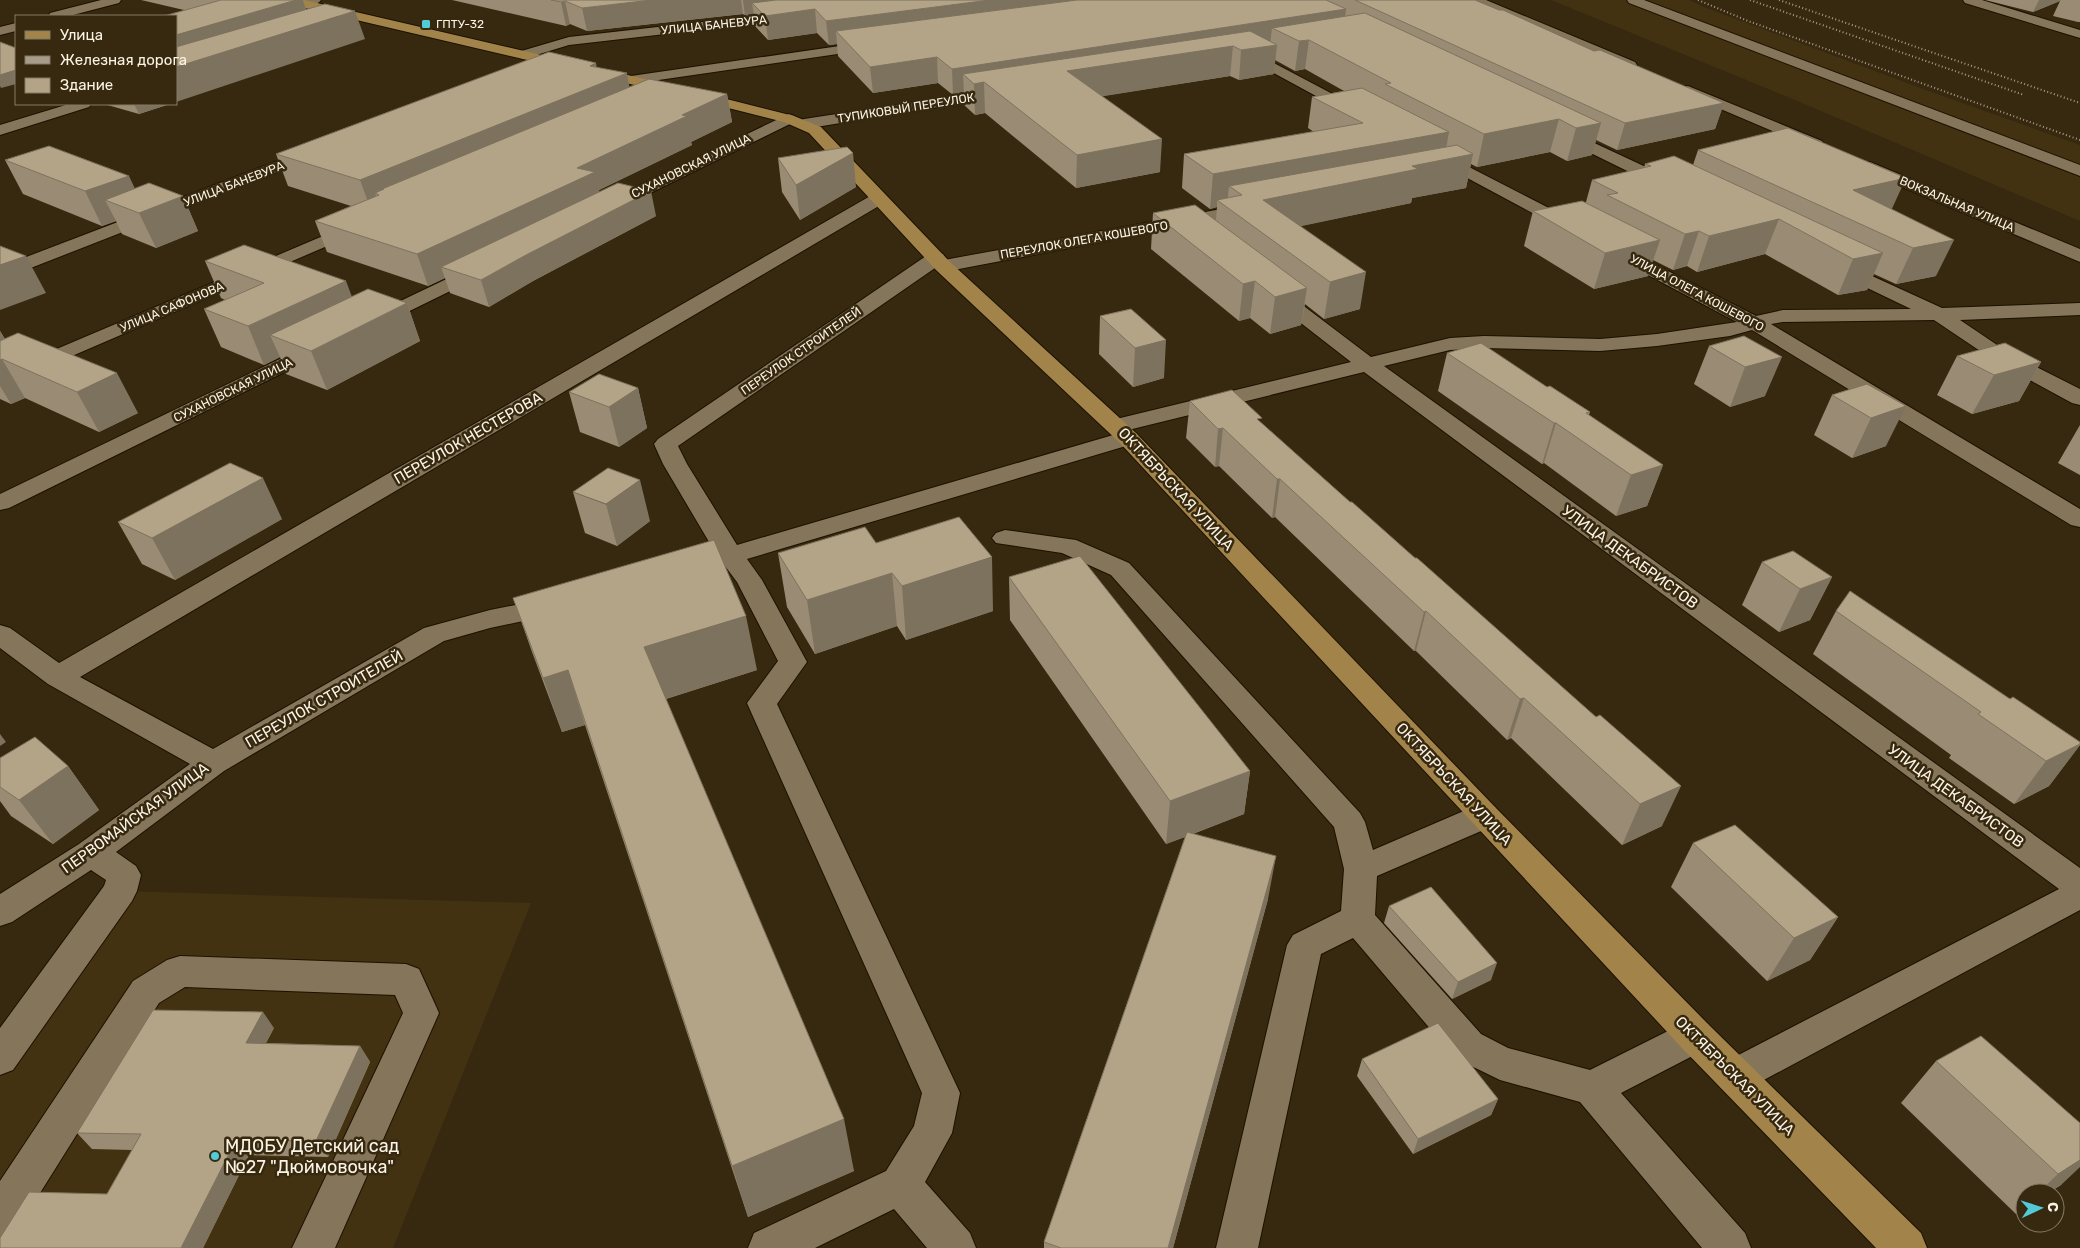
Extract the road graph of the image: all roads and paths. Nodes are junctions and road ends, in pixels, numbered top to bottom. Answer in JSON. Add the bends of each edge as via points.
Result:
{"nodes":[{"id":1,"x":115,"y":0,"type":"edge"},
{"id":2,"x":1475,"y":0,"type":"edge"},
{"id":3,"x":1633,"y":0,"type":"edge"},
{"id":4,"x":1970,"y":0,"type":"edge"},
{"id":5,"x":302,"y":1,"type":"edge"},
{"id":6,"x":2046,"y":12,"type":"dead end"},
{"id":7,"x":807,"y":14,"type":"dead end"},
{"id":8,"x":59,"y":15,"type":"edge"},
{"id":9,"x":362,"y":17,"type":"junction"},
{"id":10,"x":2030,"y":18,"type":"junction"},
{"id":11,"x":334,"y":25,"type":"edge"},
{"id":12,"x":15,"y":27,"type":"edge"},
{"id":13,"x":0,"y":31,"type":"edge"},
{"id":14,"x":2080,"y":34,"type":"edge"},
{"id":15,"x":890,"y":43,"type":"edge"},
{"id":16,"x":1279,"y":50,"type":"edge"},
{"id":17,"x":523,"y":63,"type":"junction"},
{"id":18,"x":1640,"y":70,"type":"edge"},
{"id":19,"x":631,"y":80,"type":"junction"},
{"id":20,"x":1677,"y":85,"type":"edge"},
{"id":21,"x":674,"y":90,"type":"junction"},
{"id":22,"x":1019,"y":90,"type":"edge"},
{"id":23,"x":647,"y":102,"type":"edge"},
{"id":24,"x":81,"y":105,"type":"edge"},
{"id":25,"x":797,"y":121,"type":"junction"},
{"id":26,"x":1374,"y":121,"type":"edge"},
{"id":27,"x":1542,"y":123,"type":"edge"},
{"id":28,"x":0,"y":130,"type":"edge"},
{"id":29,"x":1417,"y":145,"type":"edge"},
{"id":30,"x":332,"y":146,"type":"edge"},
{"id":31,"x":1832,"y":151,"type":"edge"},
{"id":32,"x":1860,"y":163,"type":"edge"},
{"id":33,"x":1461,"y":169,"type":"junction"},
{"id":34,"x":2080,"y":171,"type":"edge"},
{"id":35,"x":1432,"y":174,"type":"edge"},
{"id":36,"x":1685,"y":192,"type":"edge"},
{"id":37,"x":878,"y":199,"type":"junction"},
{"id":38,"x":1269,"y":205,"type":"edge"},
{"id":39,"x":592,"y":215,"type":"edge"},
{"id":40,"x":374,"y":220,"type":"edge"},
{"id":41,"x":1183,"y":222,"type":"junction"},
{"id":42,"x":1585,"y":234,"type":"edge"},
{"id":43,"x":1206,"y":240,"type":"edge"},
{"id":44,"x":1602,"y":243,"type":"edge"},
{"id":45,"x":2080,"y":256,"type":"edge"},
{"id":46,"x":1819,"y":257,"type":"edge"},
{"id":47,"x":940,"y":262,"type":"junction"},
{"id":48,"x":493,"y":263,"type":"edge"},
{"id":49,"x":0,"y":274,"type":"edge"},
{"id":50,"x":1252,"y":275,"type":"edge"},
{"id":51,"x":2080,"y":309,"type":"edge"},
{"id":52,"x":1936,"y":313,"type":"junction"},
{"id":53,"x":1753,"y":322,"type":"junction"},
{"id":54,"x":359,"y":328,"type":"edge"},
{"id":55,"x":332,"y":342,"type":"edge"},
{"id":56,"x":1367,"y":364,"type":"junction"},
{"id":57,"x":0,"y":381,"type":"edge"},
{"id":58,"x":2080,"y":398,"type":"edge"},
{"id":59,"x":1122,"y":432,"type":"junction"},
{"id":60,"x":0,"y":503,"type":"edge"},
{"id":61,"x":2080,"y":520,"type":"edge"},
{"id":62,"x":1005,"y":538,"type":"dead end"},
{"id":63,"x":730,"y":555,"type":"junction"},
{"id":64,"x":694,"y":566,"type":"edge"},
{"id":65,"x":574,"y":601,"type":"edge"},
{"id":66,"x":0,"y":634,"type":"edge"},
{"id":67,"x":58,"y":677,"type":"junction"},
{"id":68,"x":213,"y":763,"type":"junction"},
{"id":69,"x":1484,"y":816,"type":"junction"},
{"id":70,"x":91,"y":853,"type":"junction"},
{"id":71,"x":1361,"y":869,"type":"junction"},
{"id":72,"x":2080,"y":886,"type":"edge"},
{"id":73,"x":2080,"y":894,"type":"edge"},
{"id":74,"x":0,"y":912,"type":"edge"},
{"id":75,"x":1358,"y":919,"type":"junction"},
{"id":76,"x":1694,"y":1036,"type":"junction"},
{"id":77,"x":0,"y":1058,"type":"edge"},
{"id":78,"x":1735,"y":1076,"type":"junction"},
{"id":79,"x":1592,"y":1088,"type":"junction"},
{"id":80,"x":900,"y":1185,"type":"junction"},
{"id":81,"x":0,"y":1218,"type":"edge"},
{"id":82,"x":313,"y":1248,"type":"edge"},
{"id":83,"x":769,"y":1248,"type":"edge"},
{"id":84,"x":955,"y":1248,"type":"edge"},
{"id":85,"x":1237,"y":1248,"type":"edge"},
{"id":86,"x":1730,"y":1248,"type":"edge"},
{"id":87,"x":1906,"y":1248,"type":"edge"}],
"edges":[{"from":1,"to":8,"type":"street"},
{"from":2,"to":18,"type":"street"},
{"from":3,"to":34,"type":"street"},
{"from":4,"to":10,"type":"street"},
{"from":5,"to":9,"type":"main road","name":"ОКТЯБРЬСКАЯ УЛИЦА"},
{"from":6,"to":10,"type":"street"},
{"from":7,"to":17,"type":"street","name":"УЛИЦА БАНЕВУРА","via":[[569,41],[545,46]]},
{"from":9,"to":11,"type":"street"},
{"from":9,"to":17,"type":"main road","name":"ОКТЯБРЬСКАЯ УЛИЦА"},
{"from":10,"to":14,"type":"street"},
{"from":12,"to":13,"type":"street"},
{"from":15,"to":19,"type":"street"},
{"from":16,"to":26,"type":"street","via":[[1246,56]]},
{"from":17,"to":19,"type":"main road","name":"ОКТЯБРЬСКАЯ УЛИЦА","via":[[551,61]]},
{"from":19,"to":21,"type":"main road","name":"ОКТЯБРЬСКАЯ УЛИЦА"},
{"from":20,"to":31,"type":"street"},
{"from":21,"to":23,"type":"street"},
{"from":21,"to":25,"type":"main road","name":"ОКТЯБРЬСКАЯ УЛИЦА"},
{"from":22,"to":25,"type":"street","name":"ТУПИКОВЫЙ ПЕРЕУЛОК"},
{"from":24,"to":28,"type":"street"},
{"from":25,"to":37,"type":"main road","name":"ОКТЯБРЬСКАЯ УЛИЦА","via":[[815,130]]},
{"from":25,"to":39,"type":"street","name":"СУХАНОВСКАЯ УЛИЦА"},
{"from":27,"to":36,"type":"street"},
{"from":29,"to":33,"type":"street"},
{"from":30,"to":49,"type":"street","name":"УЛИЦА БАНЕВУРА"},
{"from":32,"to":45,"type":"street","name":"ВОКЗАЛЬНАЯ УЛИЦА"},
{"from":33,"to":35,"type":"street"},
{"from":33,"to":42,"type":"street"},
{"from":37,"to":47,"type":"main road","name":"ОКТЯБРЬСКАЯ УЛИЦА"},
{"from":37,"to":67,"type":"street","name":"ПЕРЕУЛОК НЕСТЕРОВА"},
{"from":38,"to":41,"type":"street","name":"ПЕРЕУЛОК ОЛЕГА КОШЕВОГО"},
{"from":40,"to":57,"type":"street","name":"УЛИЦА САФОНОВА"},
{"from":41,"to":43,"type":"street"},
{"from":41,"to":47,"type":"street","name":"ПЕРЕУЛОК ОЛЕГА КОШЕВОГО"},
{"from":44,"to":53,"type":"street","name":"УЛИЦА ОЛЕГА КОШЕВОГО"},
{"from":46,"to":52,"type":"street"},
{"from":47,"to":59,"type":"main road","name":"ОКТЯБРЬСКАЯ УЛИЦА"},
{"from":47,"to":63,"type":"street","name":"ПЕРЕУЛОК СТРОИТЕЛЕЙ","via":[[666,444]]},
{"from":48,"to":54,"type":"street"},
{"from":50,"to":56,"type":"street","name":"УЛИЦА ДЕКАБРИСТОВ"},
{"from":51,"to":52,"type":"street"},
{"from":52,"to":53,"type":"street","via":[[1783,316]]},
{"from":52,"to":58,"type":"street","via":[[2002,357]]},
{"from":53,"to":56,"type":"street","via":[[1730,330],[1600,345],[1465,342]]},
{"from":53,"to":61,"type":"street","name":"УЛИЦА ОЛЕГА КОШЕВОГО"},
{"from":55,"to":60,"type":"street","name":"СУХАНОВСКАЯ УЛИЦА"},
{"from":56,"to":59,"type":"street"},
{"from":56,"to":72,"type":"street","name":"УЛИЦА ДЕКАБРИСТОВ"},
{"from":59,"to":63,"type":"street"},
{"from":59,"to":69,"type":"main road","name":"ОКТЯБРЬСКАЯ УЛИЦА"},
{"from":62,"to":71,"type":"street","via":[[1066,546],[1120,569],[1348,822]]},
{"from":63,"to":64,"type":"street"},
{"from":63,"to":80,"type":"street","via":[[750,580],[793,662],[762,703],[941,1093],[932,1134]]},
{"from":65,"to":68,"type":"street","name":"ПЕРЕУЛОК СТРОИТЕЛЕЙ","via":[[434,634]]},
{"from":66,"to":67,"type":"street","name":"ПЕРВОМАЙСКАЯ УЛИЦА"},
{"from":67,"to":68,"type":"street","name":"ПЕРВОМАЙСКАЯ УЛИЦА"},
{"from":68,"to":70,"type":"street","name":"ПЕРВОМАЙСКАЯ УЛИЦА"},
{"from":69,"to":71,"type":"street"},
{"from":69,"to":76,"type":"main road","name":"ОКТЯБРЬСКАЯ УЛИЦА"},
{"from":70,"to":74,"type":"street","name":"ПЕРВОМАЙСКАЯ УЛИЦА"},
{"from":70,"to":77,"type":"street","via":[[124,875],[120,891]]},
{"from":71,"to":75,"type":"street"},
{"from":73,"to":78,"type":"street"},
{"from":75,"to":79,"type":"street","via":[[1468,1046],[1500,1063]]},
{"from":75,"to":85,"type":"street","via":[[1304,945]]},
{"from":76,"to":78,"type":"main road","name":"ОКТЯБРЬСКАЯ УЛИЦА"},
{"from":76,"to":79,"type":"street"},
{"from":78,"to":87,"type":"main road","name":"ОКТЯБРЬСКАЯ УЛИЦА"},
{"from":79,"to":86,"type":"street"},
{"from":80,"to":83,"type":"street"},
{"from":80,"to":84,"type":"street"},
{"from":81,"to":82,"type":"street","via":[[146,992],[180,970],[406,980],[421,1013]]}]}
